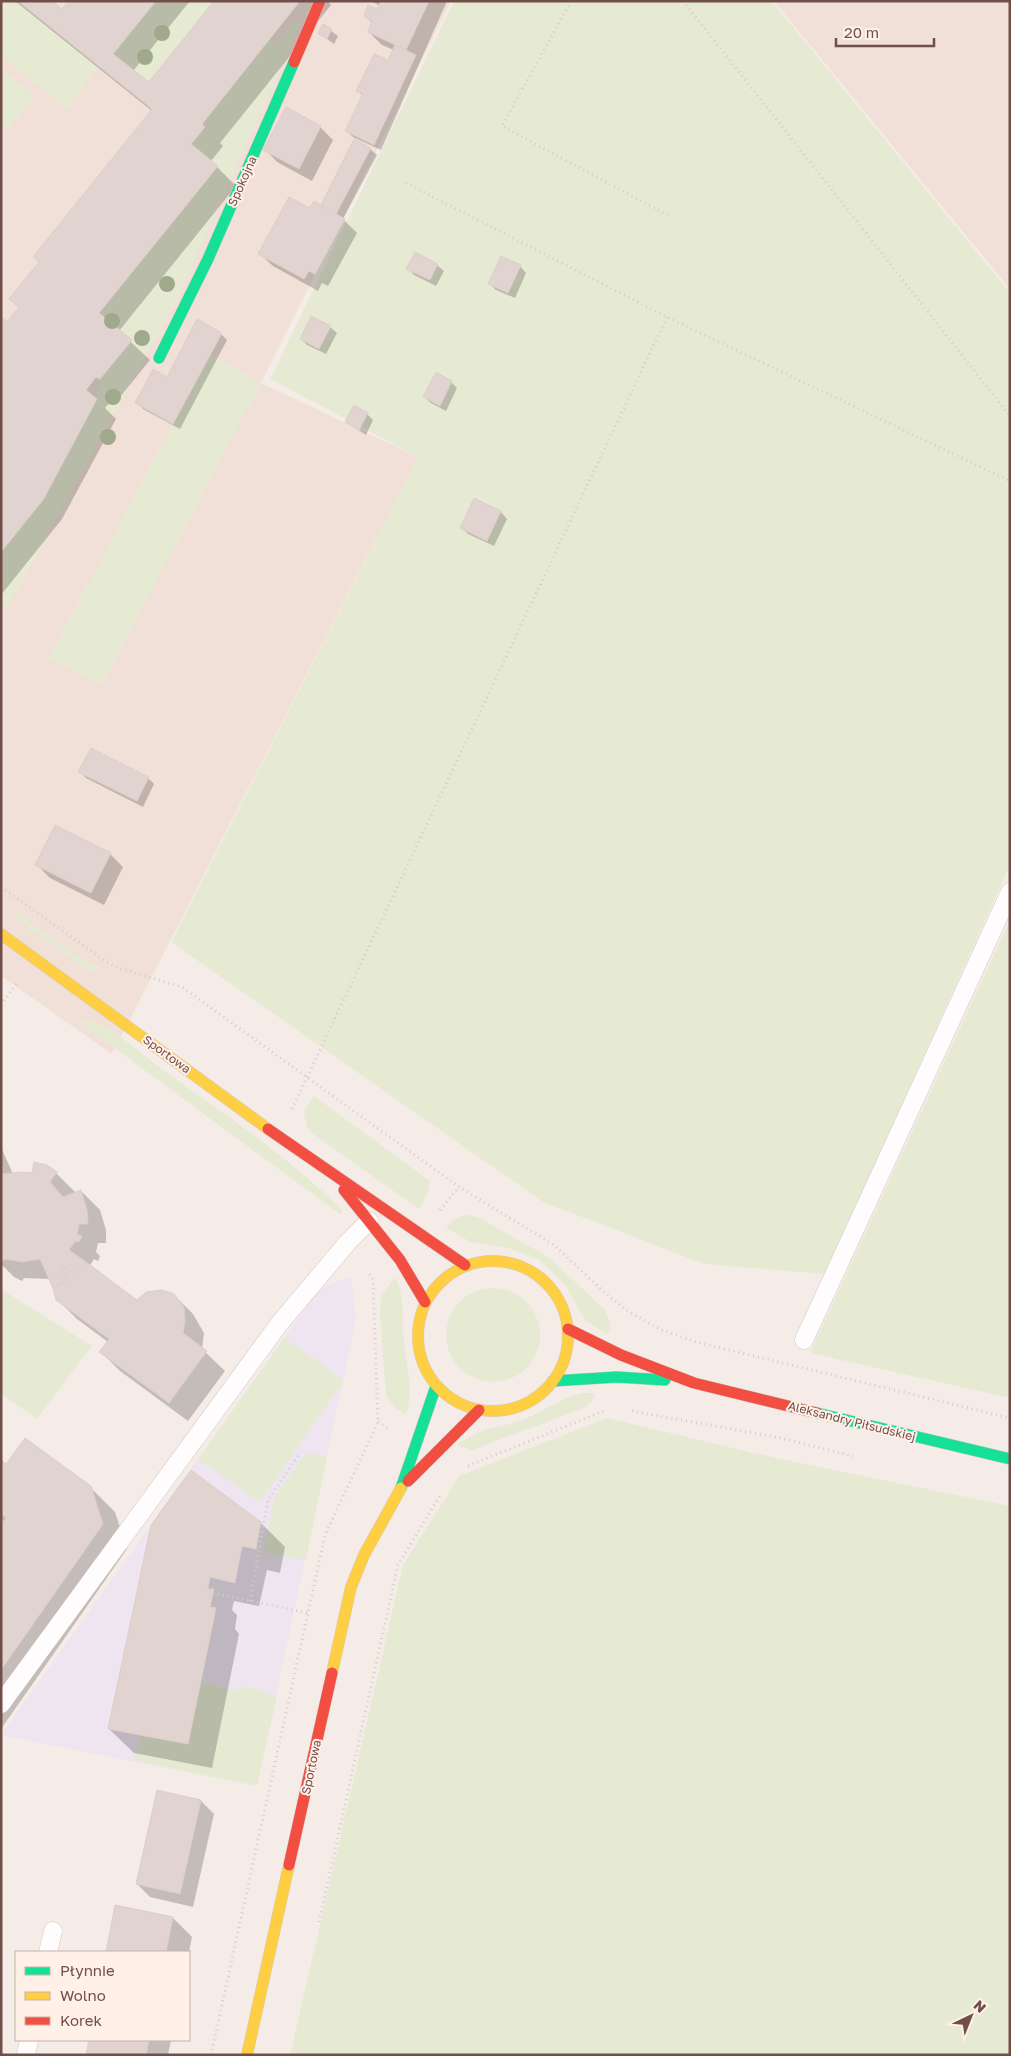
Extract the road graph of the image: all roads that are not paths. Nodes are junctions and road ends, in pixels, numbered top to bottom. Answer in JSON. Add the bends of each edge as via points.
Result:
{"nodes":[{"id":1,"x":320,"y":1,"type":"edge"},
{"id":2,"x":159,"y":358,"type":"dead end"},
{"id":3,"x":1010,"y":892,"type":"edge"},
{"id":4,"x":1,"y":934,"type":"edge"},
{"id":5,"x":332,"y":1175,"type":"junction"},
{"id":6,"x":386,"y":1208,"type":"junction"},
{"id":7,"x":370,"y":1221,"type":"junction"},
{"id":8,"x":465,"y":1265,"type":"junction"},
{"id":9,"x":425,"y":1302,"type":"junction"},
{"id":10,"x":568,"y":1329,"type":"junction"},
{"id":11,"x":804,"y":1340,"type":"dead end"},
{"id":12,"x":553,"y":1381,"type":"junction"},
{"id":13,"x":694,"y":1382,"type":"junction"},
{"id":14,"x":436,"y":1386,"type":"junction"},
{"id":15,"x":479,"y":1410,"type":"junction"},
{"id":16,"x":1010,"y":1459,"type":"edge"},
{"id":17,"x":400,"y":1490,"type":"junction"},
{"id":18,"x":1,"y":1704,"type":"edge"},
{"id":19,"x":53,"y":1931,"type":"dead end"},
{"id":20,"x":48,"y":1951,"type":"edge"},
{"id":21,"x":29,"y":2041,"type":"edge"},
{"id":22,"x":26,"y":2055,"type":"edge"},
{"id":23,"x":247,"y":2055,"type":"edge"}],
"edges":[{"from":1,"to":2,"type":"street","name":"Spokojna","via":[[208,259]]},
{"from":3,"to":11,"type":"lane"},
{"from":4,"to":5,"type":"street","name":"Sportowa"},
{"from":5,"to":6,"type":"street","name":"Sportowa"},
{"from":5,"to":7,"type":"street","name":"Sportowa"},
{"from":6,"to":7,"type":"street"},
{"from":6,"to":8,"type":"street","name":"Sportowa"},
{"from":7,"to":9,"type":"street","name":"Sportowa","via":[[400,1260]]},
{"from":7,"to":18,"type":"lane","via":[[348,1242],[279,1324]]},
{"from":8,"to":9,"type":"street","via":[[449,1274]]},
{"from":8,"to":10,"type":"street","via":[[506,1261],[532,1272],[553,1290]]},
{"from":9,"to":14,"type":"street","via":[[417,1339],[422,1364]]},
{"from":10,"to":12,"type":"street","via":[[565,1356]]},
{"from":10,"to":13,"type":"street","name":"Aleksandry Piłsudskiej","via":[[621,1355]]},
{"from":12,"to":13,"type":"street","name":"Aleksandry Piłsudskiej","via":[[617,1377]]},
{"from":12,"to":15,"type":"street","via":[[544,1392],[520,1406],[507,1410]]},
{"from":13,"to":16,"type":"street","name":"Aleksandry Piłsudskiej"},
{"from":14,"to":15,"type":"street","via":[[448,1397]]},
{"from":14,"to":17,"type":"street","name":"Sportowa"},
{"from":15,"to":17,"type":"street","name":"Sportowa"},
{"from":17,"to":23,"type":"street","name":"Sportowa","via":[[350,1587]]},
{"from":19,"to":20,"type":"lane"},
{"from":21,"to":22,"type":"lane"}]}
